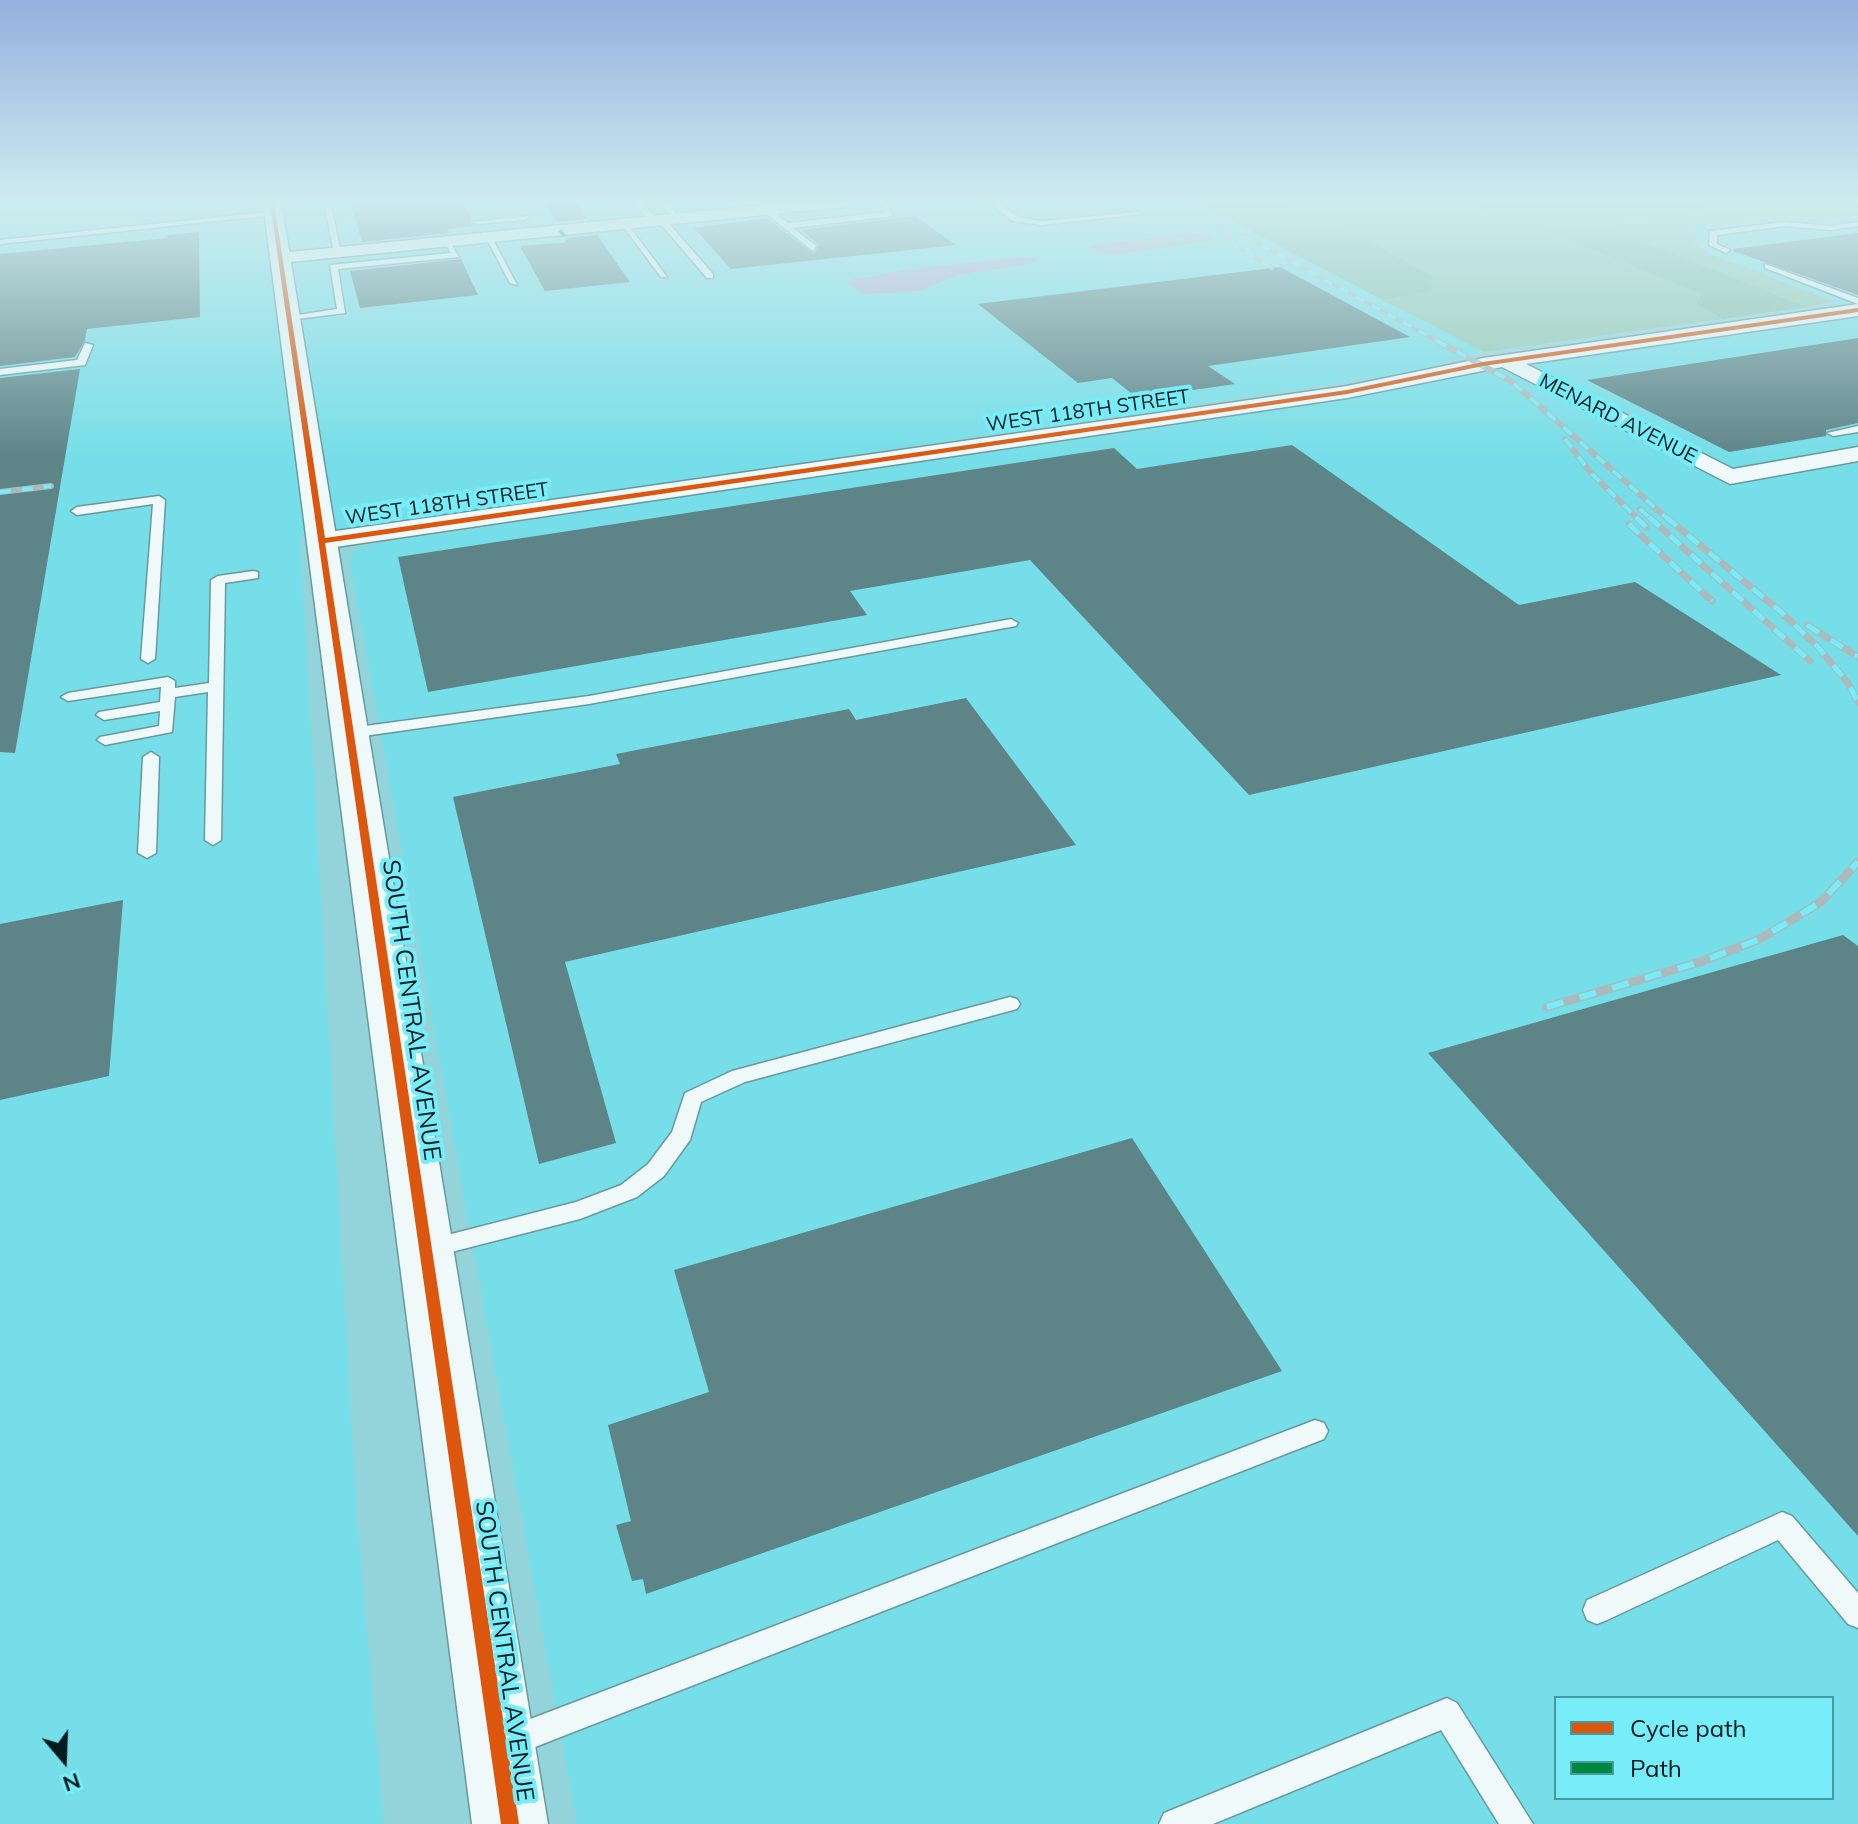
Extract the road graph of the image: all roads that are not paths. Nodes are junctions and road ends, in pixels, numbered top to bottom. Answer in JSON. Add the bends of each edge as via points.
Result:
{"nodes":[{"id":1,"x":286,"y":287,"type":"edge"},
{"id":2,"x":337,"y":287,"type":"edge"},
{"id":3,"x":1820,"y":287,"type":"edge"},
{"id":4,"x":1858,"y":289,"type":"edge"},
{"id":5,"x":1834,"y":293,"type":"junction"},
{"id":6,"x":1858,"y":301,"type":"edge"},
{"id":7,"x":1858,"y":310,"type":"edge"},
{"id":8,"x":289,"y":317,"type":"junction"},
{"id":9,"x":88,"y":345,"type":"dead end"},
{"id":10,"x":1505,"y":361,"type":"junction"},
{"id":11,"x":0,"y":372,"type":"edge"},
{"id":12,"x":1858,"y":429,"type":"edge"},
{"id":13,"x":1833,"y":433,"type":"dead end"},
{"id":14,"x":1858,"y":454,"type":"edge"},
{"id":15,"x":77,"y":511,"type":"dead end"},
{"id":16,"x":322,"y":541,"type":"junction"},
{"id":17,"x":253,"y":575,"type":"dead end"},
{"id":18,"x":1011,"y":623,"type":"dead end"},
{"id":19,"x":148,"y":659,"type":"dead end"},
{"id":20,"x":215,"y":686,"type":"junction"},
{"id":21,"x":68,"y":697,"type":"dead end"},
{"id":22,"x":167,"y":700,"type":"junction"},
{"id":23,"x":104,"y":715,"type":"dead end"},
{"id":24,"x":350,"y":733,"type":"junction"},
{"id":25,"x":105,"y":740,"type":"dead end"},
{"id":26,"x":151,"y":757,"type":"dead end"},
{"id":27,"x":213,"y":840,"type":"dead end"},
{"id":28,"x":147,"y":853,"type":"dead end"},
{"id":29,"x":1010,"y":1004,"type":"dead end"},
{"id":30,"x":426,"y":1250,"type":"junction"},
{"id":31,"x":1315,"y":1431,"type":"dead end"},
{"id":32,"x":1597,"y":1610,"type":"dead end"},
{"id":33,"x":1858,"y":1614,"type":"edge"},
{"id":34,"x":498,"y":1746,"type":"junction"},
{"id":35,"x":510,"y":1824,"type":"edge"},
{"id":36,"x":1175,"y":1824,"type":"edge"},
{"id":37,"x":1517,"y":1824,"type":"edge"}],
"edges":[{"from":1,"to":8,"type":"street","name":"SOUTH CENTRAL AVENUE"},
{"from":2,"to":8,"type":"lane","via":[[342,311]]},
{"from":3,"to":5,"type":"lane"},
{"from":4,"to":5,"type":"lane"},
{"from":5,"to":6,"type":"lane"},
{"from":7,"to":10,"type":"street","name":"WEST 118TH STREET"},
{"from":8,"to":16,"type":"street","name":"SOUTH CENTRAL AVENUE"},
{"from":9,"to":11,"type":"lane","via":[[81,363]]},
{"from":10,"to":14,"type":"street","name":"MENARD AVENUE","via":[[1730,477]]},
{"from":10,"to":16,"type":"street","name":"WEST 118TH STREET","via":[[1347,392]]},
{"from":12,"to":13,"type":"lane"},
{"from":15,"to":19,"type":"lane","via":[[159,500]]},
{"from":16,"to":24,"type":"street","name":"SOUTH CENTRAL AVENUE"},
{"from":17,"to":20,"type":"lane","via":[[218,580]]},
{"from":18,"to":24,"type":"lane","via":[[589,700]]},
{"from":20,"to":22,"type":"lane"},
{"from":20,"to":27,"type":"lane"},
{"from":21,"to":22,"type":"lane","via":[[168,681]]},
{"from":22,"to":23,"type":"lane"},
{"from":22,"to":25,"type":"lane","via":[[167,729]]},
{"from":24,"to":30,"type":"street","name":"SOUTH CENTRAL AVENUE"},
{"from":26,"to":28,"type":"lane"},
{"from":29,"to":30,"type":"lane","via":[[739,1076],[692,1098],[682,1134],[656,1170],[629,1191],[580,1210]]},
{"from":30,"to":34,"type":"street","name":"SOUTH CENTRAL AVENUE"},
{"from":31,"to":34,"type":"lane"},
{"from":32,"to":33,"type":"lane","via":[[1782,1525]]},
{"from":34,"to":35,"type":"street","name":"SOUTH CENTRAL AVENUE"},
{"from":36,"to":37,"type":"lane","via":[[1447,1713]]}]}
